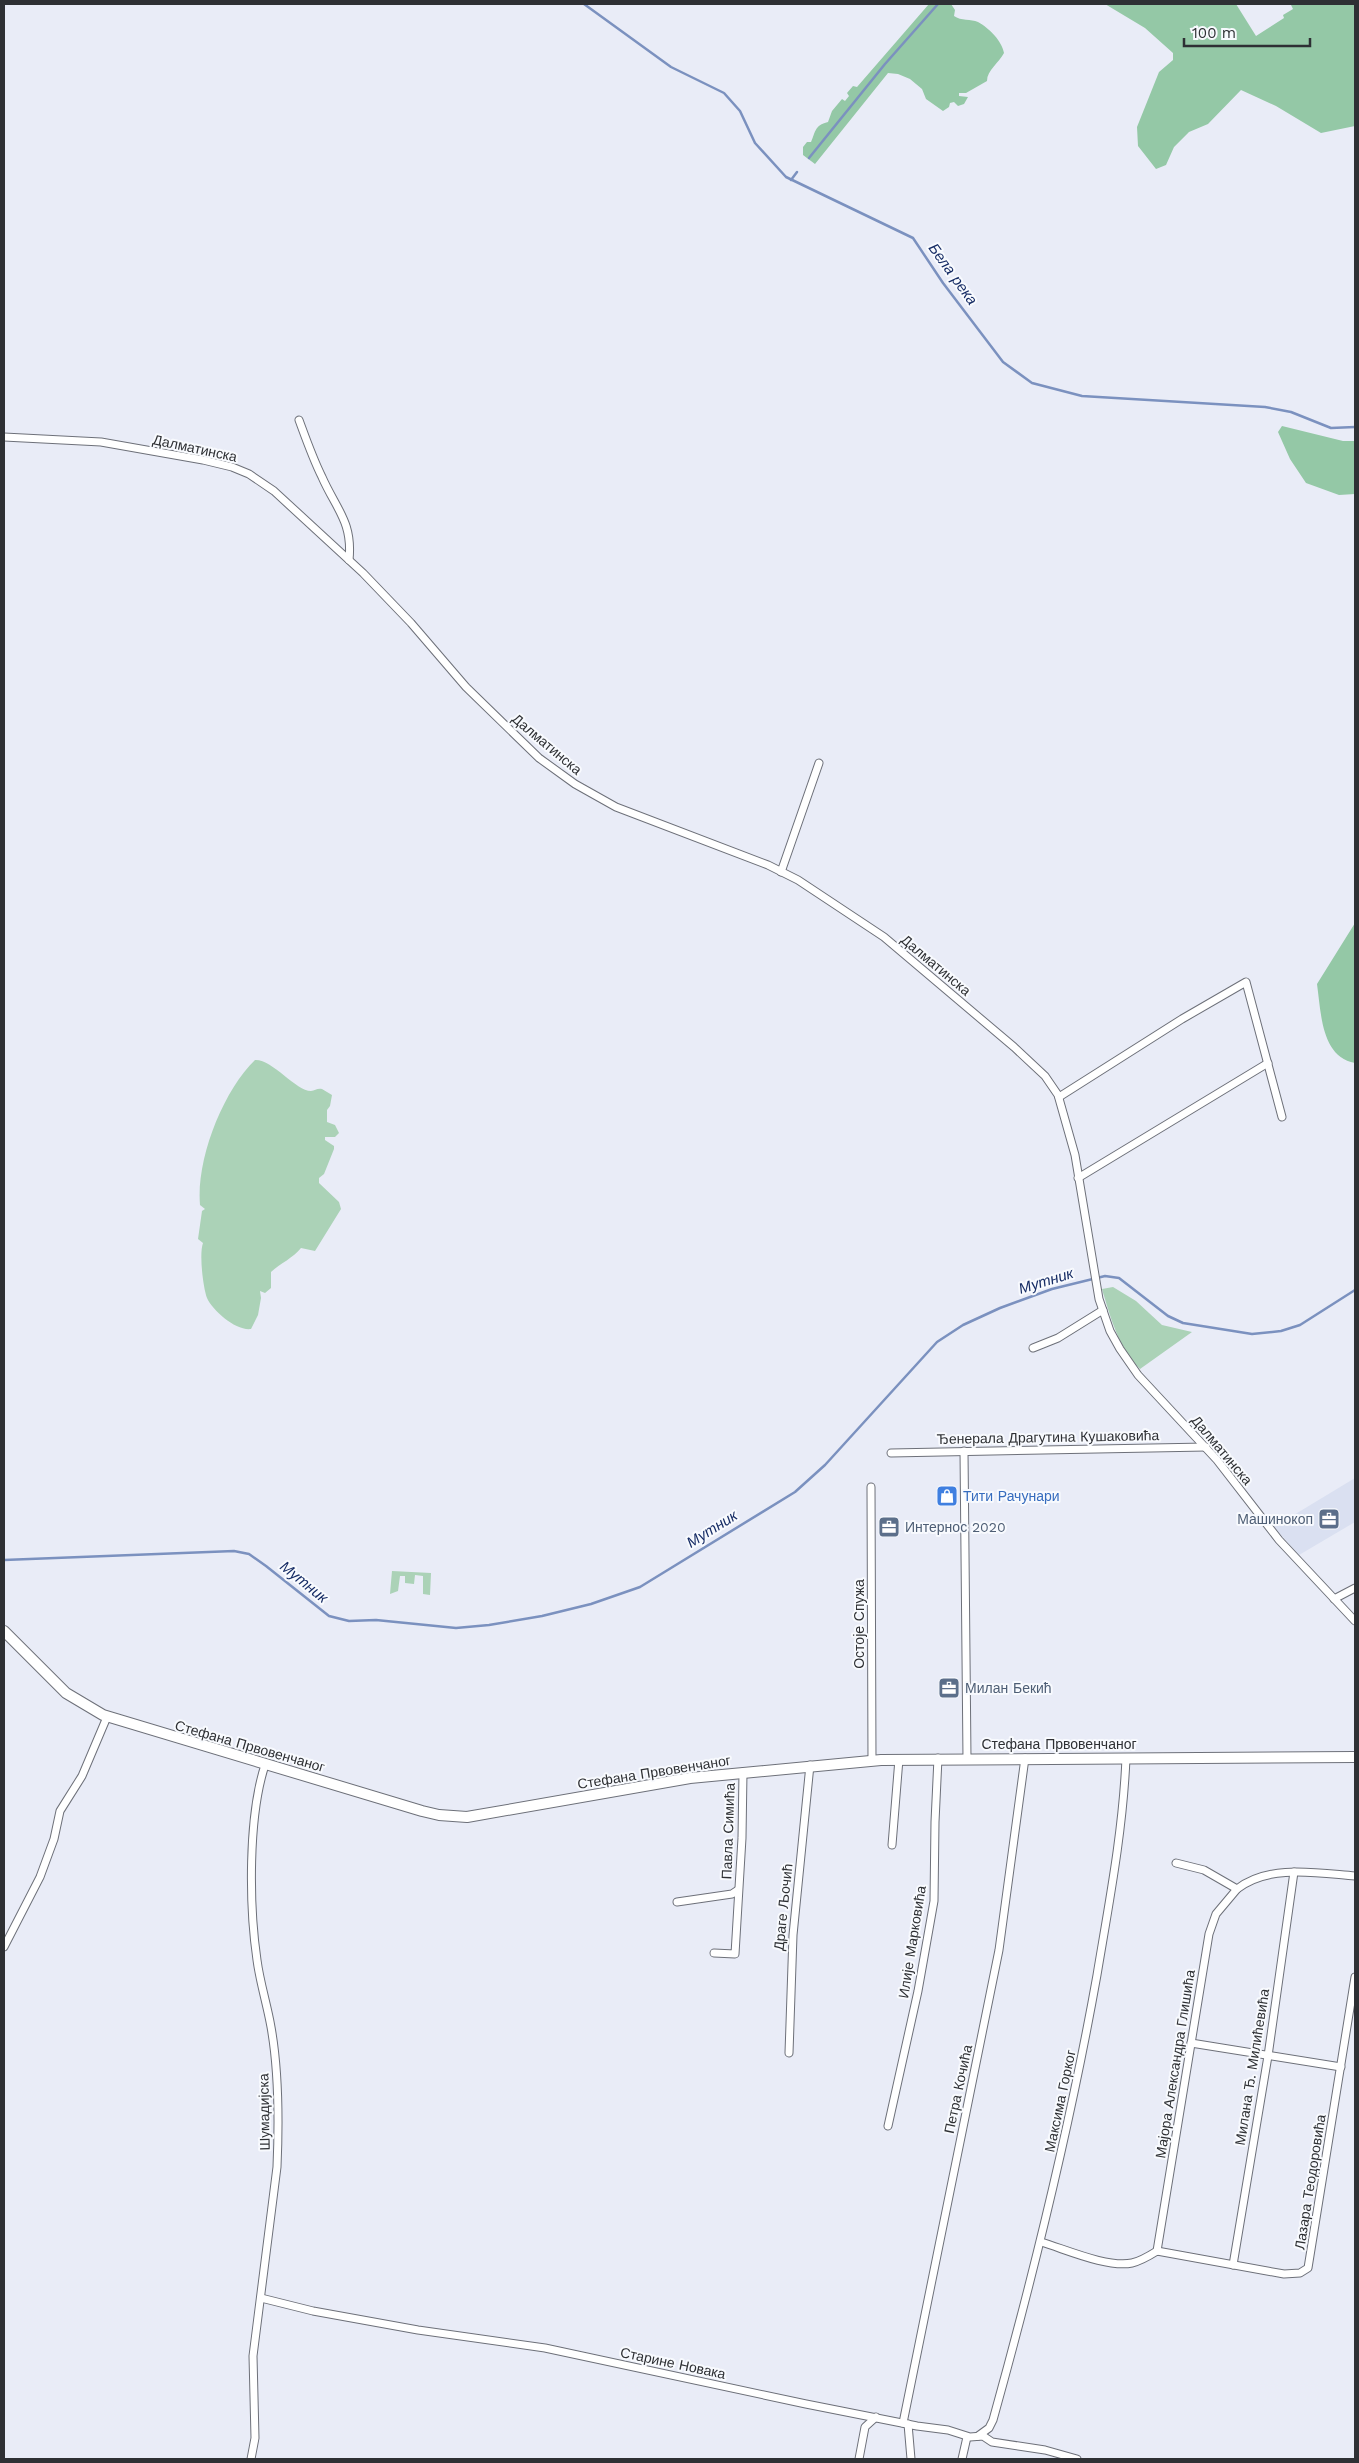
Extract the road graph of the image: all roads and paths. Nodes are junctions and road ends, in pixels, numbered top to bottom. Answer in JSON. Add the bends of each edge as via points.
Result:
{"nodes":[{"id":1,"x":299,"y":420,"type":"dead end"},
{"id":2,"x":4,"y":437,"type":"edge"},
{"id":3,"x":349,"y":560,"type":"junction"},
{"id":4,"x":819,"y":763,"type":"dead end"},
{"id":5,"x":781,"y":872,"type":"junction"},
{"id":6,"x":1268,"y":1064,"type":"junction"},
{"id":7,"x":1059,"y":1097,"type":"junction"},
{"id":8,"x":1282,"y":1117,"type":"dead end"},
{"id":9,"x":1078,"y":1178,"type":"junction"},
{"id":10,"x":1103,"y":1310,"type":"junction"},
{"id":11,"x":1033,"y":1348,"type":"dead end"},
{"id":12,"x":1206,"y":1447,"type":"junction"},
{"id":13,"x":964,"y":1451,"type":"junction"},
{"id":14,"x":891,"y":1453,"type":"dead end"},
{"id":15,"x":871,"y":1487,"type":"dead end"},
{"id":16,"x":1355,"y":1588,"type":"edge"},
{"id":17,"x":1334,"y":1599,"type":"junction"},
{"id":18,"x":1355,"y":1621,"type":"edge"},
{"id":19,"x":4,"y":1631,"type":"edge"},
{"id":20,"x":107,"y":1716,"type":"junction"},
{"id":21,"x":1355,"y":1757,"type":"edge"},
{"id":22,"x":938,"y":1758,"type":"junction"},
{"id":23,"x":967,"y":1758,"type":"junction"},
{"id":24,"x":1025,"y":1758,"type":"junction"},
{"id":25,"x":1126,"y":1758,"type":"junction"},
{"id":26,"x":900,"y":1759,"type":"junction"},
{"id":27,"x":872,"y":1760,"type":"junction"},
{"id":28,"x":265,"y":1765,"type":"junction"},
{"id":29,"x":810,"y":1765,"type":"junction"},
{"id":30,"x":743,"y":1772,"type":"junction"},
{"id":31,"x":892,"y":1845,"type":"dead end"},
{"id":32,"x":1176,"y":1863,"type":"dead end"},
{"id":33,"x":1294,"y":1872,"type":"junction"},
{"id":34,"x":1355,"y":1876,"type":"edge"},
{"id":35,"x":1237,"y":1889,"type":"junction"},
{"id":36,"x":738,"y":1890,"type":"junction"},
{"id":37,"x":677,"y":1902,"type":"dead end"},
{"id":38,"x":4,"y":1947,"type":"edge"},
{"id":39,"x":714,"y":1953,"type":"dead end"},
{"id":40,"x":1355,"y":1977,"type":"edge"},
{"id":41,"x":1191,"y":2043,"type":"junction"},
{"id":42,"x":789,"y":2053,"type":"dead end"},
{"id":43,"x":1268,"y":2056,"type":"junction"},
{"id":44,"x":1341,"y":2067,"type":"junction"},
{"id":45,"x":888,"y":2126,"type":"dead end"},
{"id":46,"x":1041,"y":2242,"type":"junction"},
{"id":47,"x":1157,"y":2251,"type":"junction"},
{"id":48,"x":1233,"y":2265,"type":"junction"},
{"id":49,"x":261,"y":2298,"type":"junction"},
{"id":50,"x":876,"y":2417,"type":"junction"},
{"id":51,"x":906,"y":2424,"type":"junction"},
{"id":52,"x":966,"y":2436,"type":"junction"},
{"id":53,"x":978,"y":2436,"type":"junction"},
{"id":54,"x":251,"y":2459,"type":"edge"},
{"id":55,"x":859,"y":2459,"type":"edge"},
{"id":56,"x":911,"y":2459,"type":"edge"},
{"id":57,"x":962,"y":2459,"type":"edge"},
{"id":58,"x":1077,"y":2459,"type":"edge"}],
"edges":[{"from":1,"to":3,"type":"street","via":[[322,477],[347,525],[351,542]]},
{"from":2,"to":3,"type":"street","name":"Далматинска","via":[[101,442],[232,467],[274,490]]},
{"from":3,"to":5,"type":"street","name":"Далматинска","via":[[498,719],[539,758],[575,784],[616,807]]},
{"from":4,"to":5,"type":"street"},
{"from":5,"to":7,"type":"street","name":"Далматинска","via":[[884,937],[1014,1047],[1045,1076]]},
{"from":6,"to":7,"type":"street","via":[[1246,982]]},
{"from":6,"to":8,"type":"street"},
{"from":6,"to":9,"type":"street"},
{"from":7,"to":9,"type":"street","name":"Далматинска"},
{"from":9,"to":10,"type":"street","name":"Далматинска"},
{"from":10,"to":11,"type":"street","via":[[1058,1338]]},
{"from":10,"to":12,"type":"street","name":"Далматинска","via":[[1110,1331],[1138,1375]]},
{"from":12,"to":13,"type":"street","name":"Ђенерала Драгутина Кушаковића"},
{"from":12,"to":17,"type":"street","name":"Далматинска","via":[[1264,1522]]},
{"from":13,"to":14,"type":"street","name":"Ђенерала Драгутина Кушаковића"},
{"from":13,"to":23,"type":"street"},
{"from":15,"to":27,"type":"street","name":"Остоје Спужа"},
{"from":16,"to":17,"type":"street"},
{"from":17,"to":18,"type":"street","name":"Далматинска"},
{"from":19,"to":20,"type":"street","name":"Стефана Првовенчаног","via":[[66,1694]]},
{"from":20,"to":28,"type":"street","name":"Стефана Првовенчаног"},
{"from":20,"to":38,"type":"street","via":[[82,1776],[60,1811],[40,1877]]},
{"from":21,"to":25,"type":"street","name":"Стефана Првовенчаног"},
{"from":22,"to":23,"type":"street","name":"Стефана Првовенчаног"},
{"from":22,"to":26,"type":"street","name":"Стефана Првовенчаног"},
{"from":22,"to":45,"type":"street","name":"Илије Марковића","via":[[934,1901],[920,1982]]},
{"from":23,"to":24,"type":"street","name":"Стефана Првовенчаног"},
{"from":24,"to":25,"type":"street","name":"Стефана Првовенчаног"},
{"from":24,"to":51,"type":"street","name":"Петра Кочића","via":[[999,1950]]},
{"from":25,"to":46,"type":"street","name":"Максима Горког","via":[[1120,1824],[1092,2001]]},
{"from":26,"to":27,"type":"street","name":"Стефана Првовенчаног"},
{"from":26,"to":31,"type":"street"},
{"from":27,"to":29,"type":"street","name":"Стефана Првовенчаног"},
{"from":28,"to":30,"type":"street","name":"Стефана Првовенчаног","via":[[422,1811],[456,1817]]},
{"from":28,"to":49,"type":"street","name":"Шумадијска","via":[[258,1788],[254,1822],[254,1924],[257,1960],[271,2027],[278,2136]]},
{"from":29,"to":30,"type":"street","name":"Стефана Првовенчаног"},
{"from":29,"to":42,"type":"street","name":"Драге Љочић","via":[[792,1935]]},
{"from":30,"to":36,"type":"street","name":"Павла Симића"},
{"from":32,"to":35,"type":"street","via":[[1204,1870]]},
{"from":33,"to":34,"type":"street"},
{"from":33,"to":35,"type":"street","via":[[1256,1878]]},
{"from":33,"to":43,"type":"street","name":"Милана Ђ. Милићевића"},
{"from":35,"to":41,"type":"street","name":"Мајора Александра Глишића","via":[[1213,1922]]},
{"from":36,"to":37,"type":"street","name":"Павла Симића","via":[[732,1894]]},
{"from":36,"to":39,"type":"street","name":"Павла Симића","via":[[735,1954]]},
{"from":40,"to":44,"type":"street","name":"Лазара Теодоровића"},
{"from":41,"to":43,"type":"street"},
{"from":41,"to":47,"type":"street","name":"Мајора Александра Глишића"},
{"from":43,"to":44,"type":"street"},
{"from":43,"to":48,"type":"street","name":"Милана Ђ. Милићевића"},
{"from":44,"to":48,"type":"street","name":"Лазара Теодоровића","via":[[1308,2268],[1300,2273],[1284,2274]]},
{"from":46,"to":47,"type":"street","via":[[1124,2264]]},
{"from":46,"to":53,"type":"street","name":"Максима Горког","via":[[993,2420],[989,2428]]},
{"from":47,"to":48,"type":"street","name":"Лазара Теодоровића"},
{"from":49,"to":50,"type":"street","name":"Старине Новака","via":[[409,2328],[545,2348]]},
{"from":49,"to":54,"type":"street","name":"Шумадијска","via":[[253,2356],[255,2438]]},
{"from":50,"to":51,"type":"street","name":"Старине Новака"},
{"from":50,"to":55,"type":"street","via":[[865,2427]]},
{"from":51,"to":52,"type":"street","name":"Старине Новака"},
{"from":51,"to":56,"type":"street","name":"Петра Кочића"},
{"from":52,"to":53,"type":"street","name":"Старине Новака"},
{"from":52,"to":57,"type":"street"},
{"from":53,"to":58,"type":"street","name":"Старине Новака","via":[[992,2442],[1045,2450]]}]}
